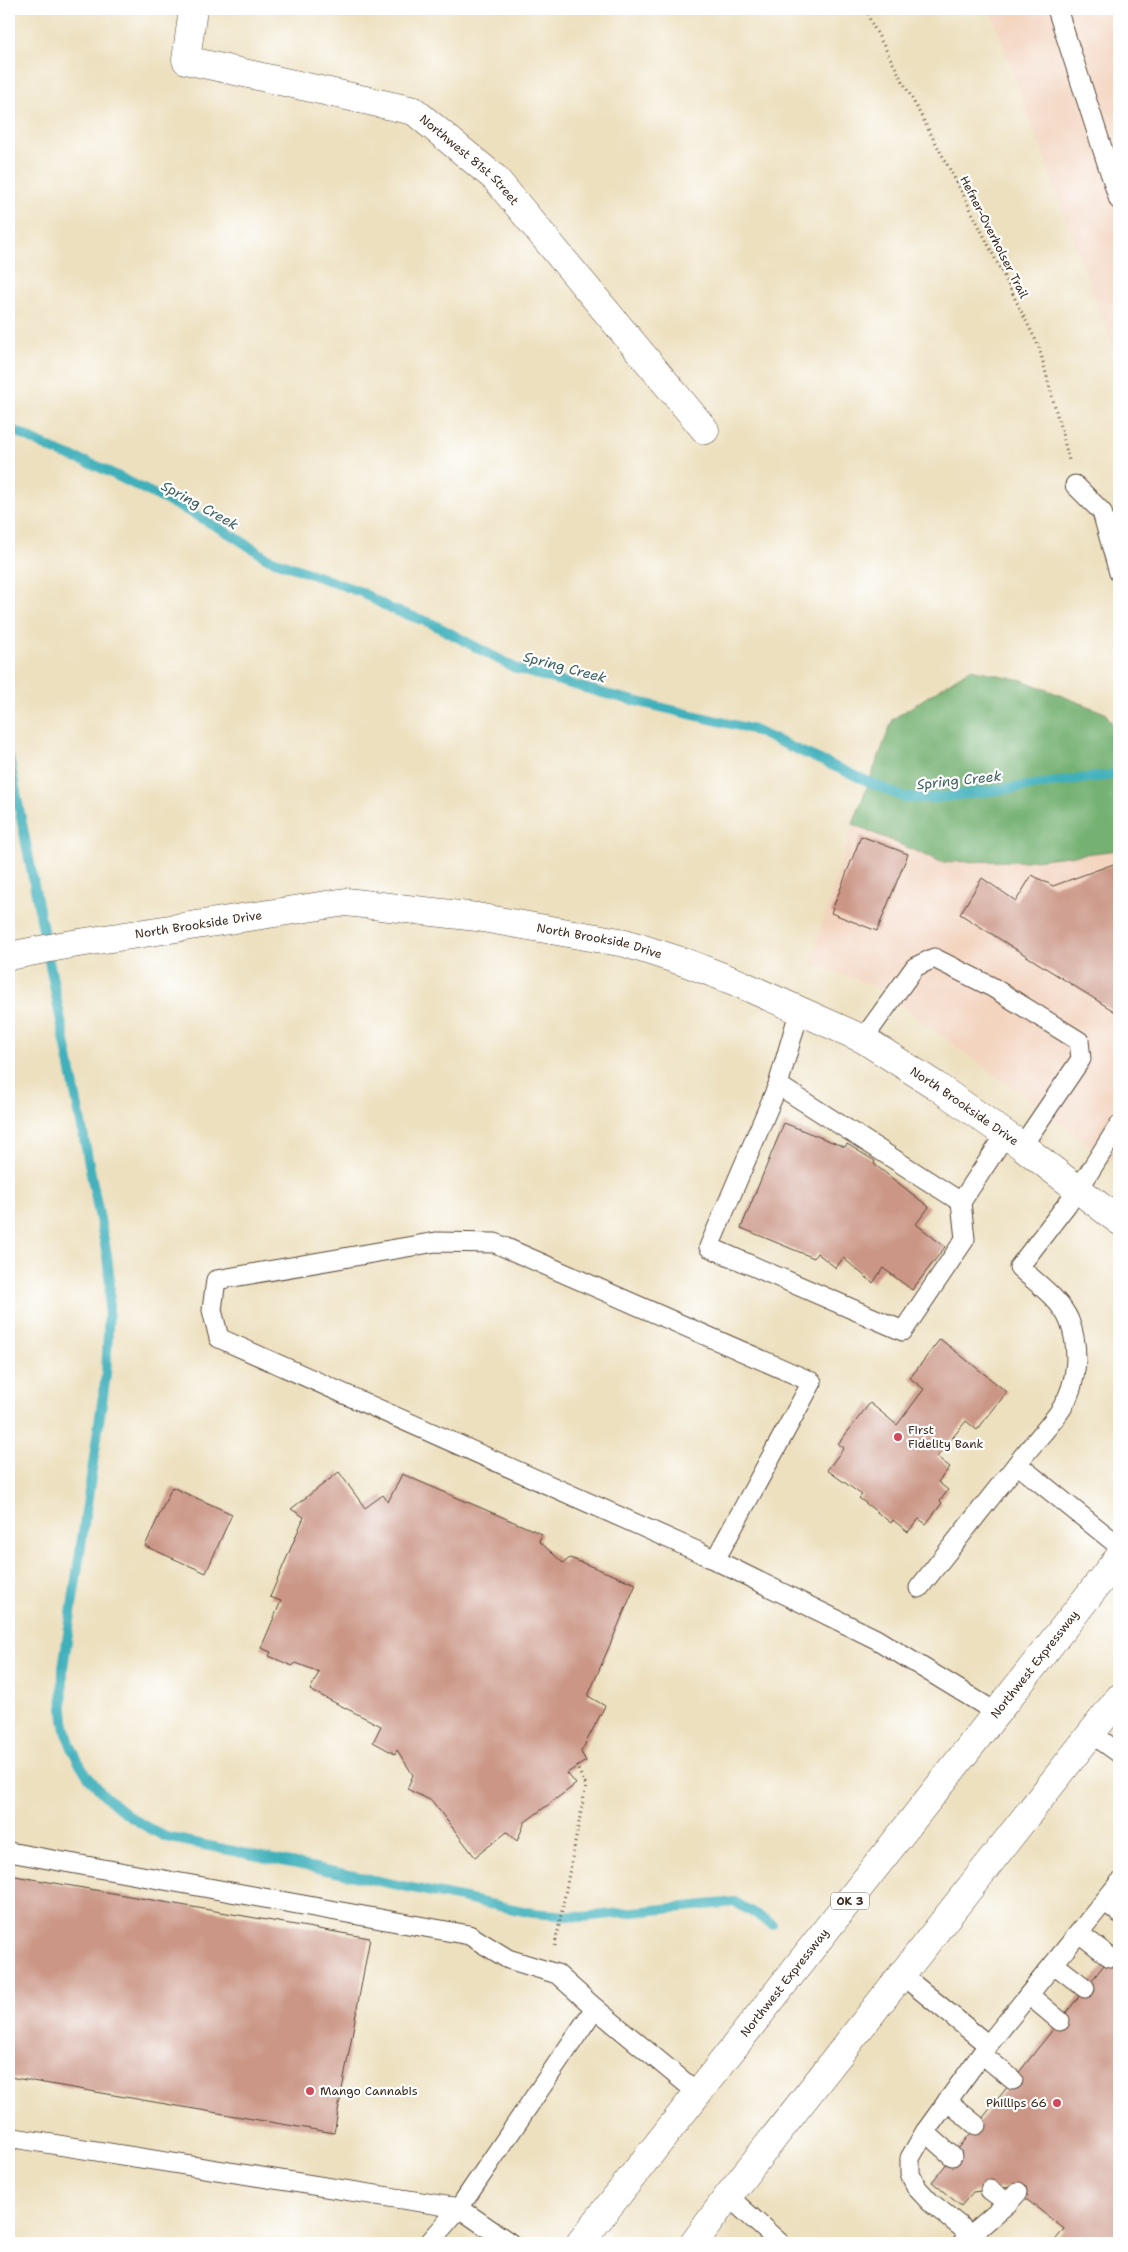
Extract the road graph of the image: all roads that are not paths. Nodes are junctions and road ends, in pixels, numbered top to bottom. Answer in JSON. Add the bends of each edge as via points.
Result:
{"nodes":[{"id":1,"x":193,"y":9,"type":"edge"},
{"id":2,"x":1057,"y":9,"type":"edge"},
{"id":3,"x":1119,"y":200,"type":"edge"},
{"id":4,"x":705,"y":430,"type":"dead end"},
{"id":5,"x":1075,"y":484,"type":"road end"},
{"id":6,"x":1119,"y":573,"type":"edge"},
{"id":7,"x":13,"y":956,"type":"edge"},
{"id":8,"x":800,"y":1009,"type":"junction"},
{"id":9,"x":864,"y":1039,"type":"junction"},
{"id":10,"x":778,"y":1085,"type":"junction"},
{"id":11,"x":1119,"y":1125,"type":"edge"},
{"id":12,"x":1014,"y":1140,"type":"junction"},
{"id":13,"x":1078,"y":1190,"type":"junction"},
{"id":14,"x":961,"y":1202,"type":"junction"},
{"id":15,"x":1119,"y":1221,"type":"edge"},
{"id":16,"x":1017,"y":1464,"type":"junction"},
{"id":17,"x":1119,"y":1546,"type":"edge"},
{"id":18,"x":1119,"y":1558,"type":"edge"},
{"id":19,"x":715,"y":1560,"type":"junction"},
{"id":20,"x":919,"y":1588,"type":"dead end"},
{"id":21,"x":1119,"y":1698,"type":"edge"},
{"id":22,"x":997,"y":1713,"type":"junction"},
{"id":23,"x":1091,"y":1733,"type":"junction"},
{"id":24,"x":1119,"y":1753,"type":"edge"},
{"id":25,"x":9,"y":1852,"type":"edge"},
{"id":26,"x":1119,"y":1884,"type":"edge"},
{"id":27,"x":1104,"y":1901,"type":"junction"},
{"id":28,"x":1119,"y":1913,"type":"edge"},
{"id":29,"x":1079,"y":1933,"type":"junction"},
{"id":30,"x":1110,"y":1957,"type":"dead end"},
{"id":31,"x":1054,"y":1964,"type":"junction"},
{"id":32,"x":902,"y":1975,"type":"junction"},
{"id":33,"x":1085,"y":1988,"type":"dead end"},
{"id":34,"x":1029,"y":1995,"type":"junction"},
{"id":35,"x":595,"y":2008,"type":"junction"},
{"id":36,"x":1060,"y":2021,"type":"dead end"},
{"id":37,"x":985,"y":2049,"type":"junction"},
{"id":38,"x":1013,"y":2080,"type":"dead end"},
{"id":39,"x":700,"y":2094,"type":"junction"},
{"id":40,"x":947,"y":2101,"type":"junction"},
{"id":41,"x":976,"y":2125,"type":"dead end"},
{"id":42,"x":925,"y":2132,"type":"junction"},
{"id":43,"x":9,"y":2142,"type":"edge"},
{"id":44,"x":952,"y":2156,"type":"dead end"},
{"id":45,"x":990,"y":2190,"type":"dead end"},
{"id":46,"x":728,"y":2196,"type":"junction"},
{"id":47,"x":459,"y":2208,"type":"junction"},
{"id":48,"x":971,"y":2241,"type":"edge"},
{"id":49,"x":429,"y":2243,"type":"edge"},
{"id":50,"x":510,"y":2243,"type":"edge"},
{"id":51,"x":580,"y":2243,"type":"edge"},
{"id":52,"x":694,"y":2243,"type":"edge"},
{"id":53,"x":780,"y":2243,"type":"edge"}],
"edges":[{"from":1,"to":4,"type":"main road","name":"Northwest 81st Street","via":[[186,60],[414,110],[495,178]]},
{"from":2,"to":3,"type":"lane"},
{"from":5,"to":6,"type":"lane","via":[[1102,512]]},
{"from":7,"to":8,"type":"main road","name":"North Brookside Drive","via":[[346,902],[477,917],[626,943],[687,963]]},
{"from":8,"to":9,"type":"main road","name":"North Brookside Drive"},
{"from":8,"to":10,"type":"lane"},
{"from":9,"to":12,"type":"main road","name":"North Brookside Drive"},
{"from":9,"to":12,"type":"lane","via":[[915,967],[934,958],[992,987],[1079,1041],[1081,1059]]},
{"from":10,"to":14,"type":"lane"},
{"from":10,"to":14,"type":"lane","via":[[709,1247],[903,1331],[965,1239]]},
{"from":11,"to":13,"type":"lane"},
{"from":12,"to":13,"type":"main road","name":"North Brookside Drive"},
{"from":12,"to":14,"type":"lane"},
{"from":13,"to":15,"type":"main road","name":"North Brookside Drive"},
{"from":13,"to":16,"type":"lane","via":[[1019,1267],[1053,1298],[1068,1319],[1075,1346],[1075,1371],[1071,1391],[1061,1409]]},
{"from":16,"to":17,"type":"lane"},
{"from":16,"to":20,"type":"lane"},
{"from":18,"to":22,"type":"main road","name":"Northwest Expressway","number":"OK 3"},
{"from":19,"to":19,"type":"lane","via":[[219,1338],[212,1310],[216,1280],[436,1242],[495,1243],[812,1382]]},
{"from":19,"to":22,"type":"lane","via":[[876,1639]]},
{"from":21,"to":23,"type":"main road"},
{"from":22,"to":39,"type":"main road","name":"Northwest Expressway","number":"OK 3"},
{"from":23,"to":24,"type":"lane"},
{"from":23,"to":32,"type":"main road"},
{"from":25,"to":35,"type":"lane","via":[[469,1935],[508,1959],[557,1974]]},
{"from":26,"to":27,"type":"lane"},
{"from":27,"to":28,"type":"lane"},
{"from":27,"to":29,"type":"lane"},
{"from":29,"to":30,"type":"lane"},
{"from":29,"to":31,"type":"lane"},
{"from":31,"to":33,"type":"lane"},
{"from":31,"to":34,"type":"lane"},
{"from":32,"to":37,"type":"lane"},
{"from":32,"to":46,"type":"main road"},
{"from":34,"to":36,"type":"lane"},
{"from":34,"to":37,"type":"lane"},
{"from":35,"to":39,"type":"lane"},
{"from":35,"to":47,"type":"lane"},
{"from":37,"to":38,"type":"lane"},
{"from":37,"to":40,"type":"lane"},
{"from":39,"to":51,"type":"main road","name":"Northwest Expressway","number":"OK 3"},
{"from":40,"to":41,"type":"lane"},
{"from":40,"to":42,"type":"lane"},
{"from":42,"to":44,"type":"lane"},
{"from":42,"to":48,"type":"lane","via":[[910,2158],[910,2174],[917,2188]]},
{"from":43,"to":47,"type":"lane","via":[[14,2138]]},
{"from":45,"to":48,"type":"lane","via":[[1013,2198]]},
{"from":46,"to":52,"type":"main road"},
{"from":46,"to":53,"type":"lane"},
{"from":47,"to":49,"type":"lane"},
{"from":47,"to":50,"type":"lane"}]}
